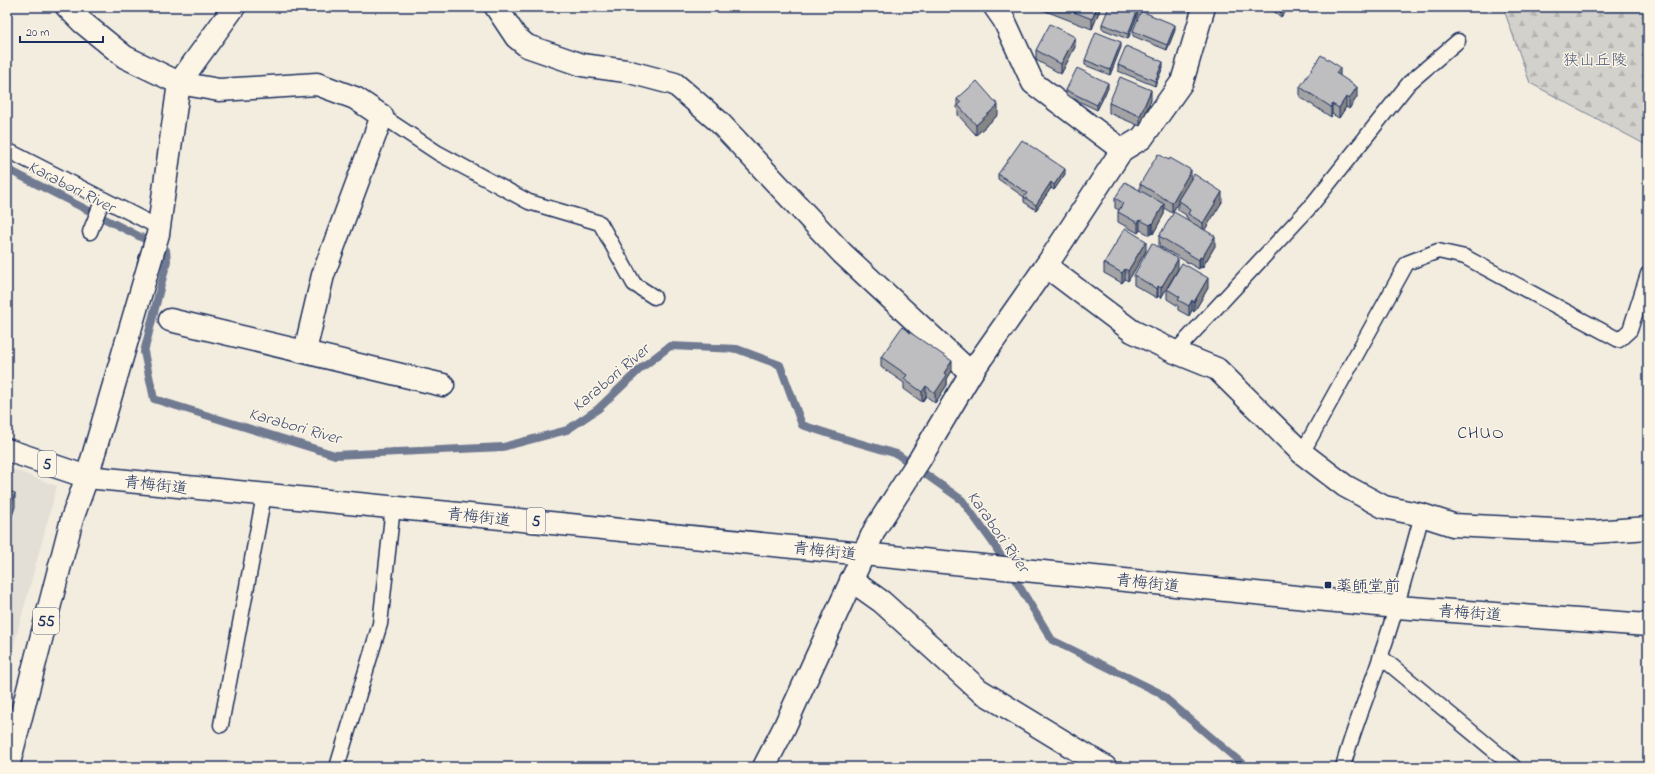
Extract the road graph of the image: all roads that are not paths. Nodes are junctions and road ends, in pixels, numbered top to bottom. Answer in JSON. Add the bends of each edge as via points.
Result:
{"nodes":[{"id":1,"x":68,"y":7,"type":"edge"},
{"id":2,"x":234,"y":7,"type":"edge"},
{"id":3,"x":496,"y":7,"type":"edge"},
{"id":4,"x":995,"y":7,"type":"edge"},
{"id":5,"x":1204,"y":7,"type":"edge"},
{"id":6,"x":1458,"y":41,"type":"dead end"},
{"id":7,"x":179,"y":84,"type":"junction"},
{"id":8,"x":382,"y":116,"type":"junction"},
{"id":9,"x":7,"y":150,"type":"edge"},
{"id":10,"x":1122,"y":150,"type":"junction"},
{"id":11,"x":103,"y":200,"type":"junction"},
{"id":12,"x":90,"y":232,"type":"dead end"},
{"id":13,"x":157,"y":238,"type":"junction"},
{"id":14,"x":1046,"y":266,"type":"junction"},
{"id":15,"x":1648,"y":274,"type":"edge"},
{"id":16,"x":654,"y":297,"type":"dead end"},
{"id":17,"x":170,"y":320,"type":"dead end"},
{"id":18,"x":305,"y":352,"type":"junction"},
{"id":19,"x":1175,"y":352,"type":"junction"},
{"id":20,"x":971,"y":373,"type":"junction"},
{"id":21,"x":442,"y":385,"type":"dead end"},
{"id":22,"x":7,"y":450,"type":"edge"},
{"id":23,"x":1302,"y":453,"type":"junction"},
{"id":24,"x":87,"y":477,"type":"junction"},
{"id":25,"x":264,"y":495,"type":"junction"},
{"id":26,"x":393,"y":507,"type":"junction"},
{"id":27,"x":1422,"y":515,"type":"junction"},
{"id":28,"x":1648,"y":528,"type":"edge"},
{"id":29,"x":863,"y":554,"type":"junction"},
{"id":30,"x":851,"y":580,"type":"junction"},
{"id":31,"x":1397,"y":607,"type":"junction"},
{"id":32,"x":1648,"y":625,"type":"edge"},
{"id":33,"x":1381,"y":657,"type":"junction"},
{"id":34,"x":221,"y":725,"type":"dead end"},
{"id":35,"x":8,"y":767,"type":"edge"},
{"id":36,"x":337,"y":767,"type":"edge"},
{"id":37,"x":764,"y":767,"type":"edge"},
{"id":38,"x":1105,"y":767,"type":"edge"},
{"id":39,"x":1343,"y":767,"type":"edge"},
{"id":40,"x":1514,"y":767,"type":"edge"}],
"edges":[{"from":1,"to":7,"type":"street","via":[[82,22],[125,57]]},
{"from":2,"to":7,"type":"street"},
{"from":3,"to":20,"type":"street","via":[[516,37],[527,46],[582,65],[626,72],[674,84],[718,121],[842,253]]},
{"from":4,"to":10,"type":"street","via":[[1004,20],[1033,82]]},
{"from":5,"to":10,"type":"street","via":[[1182,82],[1142,138]]},
{"from":6,"to":19,"type":"lane","via":[[1409,83],[1310,207]]},
{"from":7,"to":8,"type":"street","via":[[219,90],[317,84],[355,98]]},
{"from":7,"to":13,"type":"street"},
{"from":8,"to":16,"type":"lane","via":[[438,153],[529,202],[600,223],[634,284]]},
{"from":8,"to":18,"type":"street","via":[[323,275]]},
{"from":9,"to":11,"type":"lane"},
{"from":10,"to":14,"type":"street"},
{"from":11,"to":12,"type":"lane"},
{"from":11,"to":13,"type":"lane"},
{"from":13,"to":24,"type":"street"},
{"from":14,"to":19,"type":"street","via":[[1132,331]]},
{"from":14,"to":20,"type":"street"},
{"from":15,"to":23,"type":"lane","via":[[1630,330],[1619,340],[1465,257],[1438,251],[1407,263]]},
{"from":17,"to":18,"type":"street"},
{"from":18,"to":21,"type":"street"},
{"from":19,"to":23,"type":"street","via":[[1217,368]]},
{"from":20,"to":29,"type":"street","via":[[875,529]]},
{"from":22,"to":24,"type":"street","name":"青梅街道","number":"5"},
{"from":23,"to":27,"type":"street","via":[[1344,486],[1384,507]]},
{"from":24,"to":25,"type":"street","name":"青梅街道","number":"5"},
{"from":24,"to":35,"type":"street","number":"55","via":[[72,519]]},
{"from":25,"to":26,"type":"street","name":"青梅街道","number":"5"},
{"from":25,"to":34,"type":"lane"},
{"from":26,"to":29,"type":"street","name":"青梅街道","number":"5"},
{"from":26,"to":36,"type":"lane","via":[[380,624]]},
{"from":27,"to":28,"type":"street","via":[[1453,525],[1594,532]]},
{"from":27,"to":31,"type":"lane"},
{"from":29,"to":30,"type":"street"},
{"from":29,"to":31,"type":"street","name":"青梅街道","number":"5"},
{"from":30,"to":37,"type":"street"},
{"from":30,"to":38,"type":"street","via":[[882,602],[978,690]]},
{"from":31,"to":32,"type":"street","name":"青梅街道","number":"5"},
{"from":31,"to":33,"type":"lane"},
{"from":33,"to":39,"type":"lane","via":[[1352,734]]},
{"from":33,"to":40,"type":"lane"}]}
